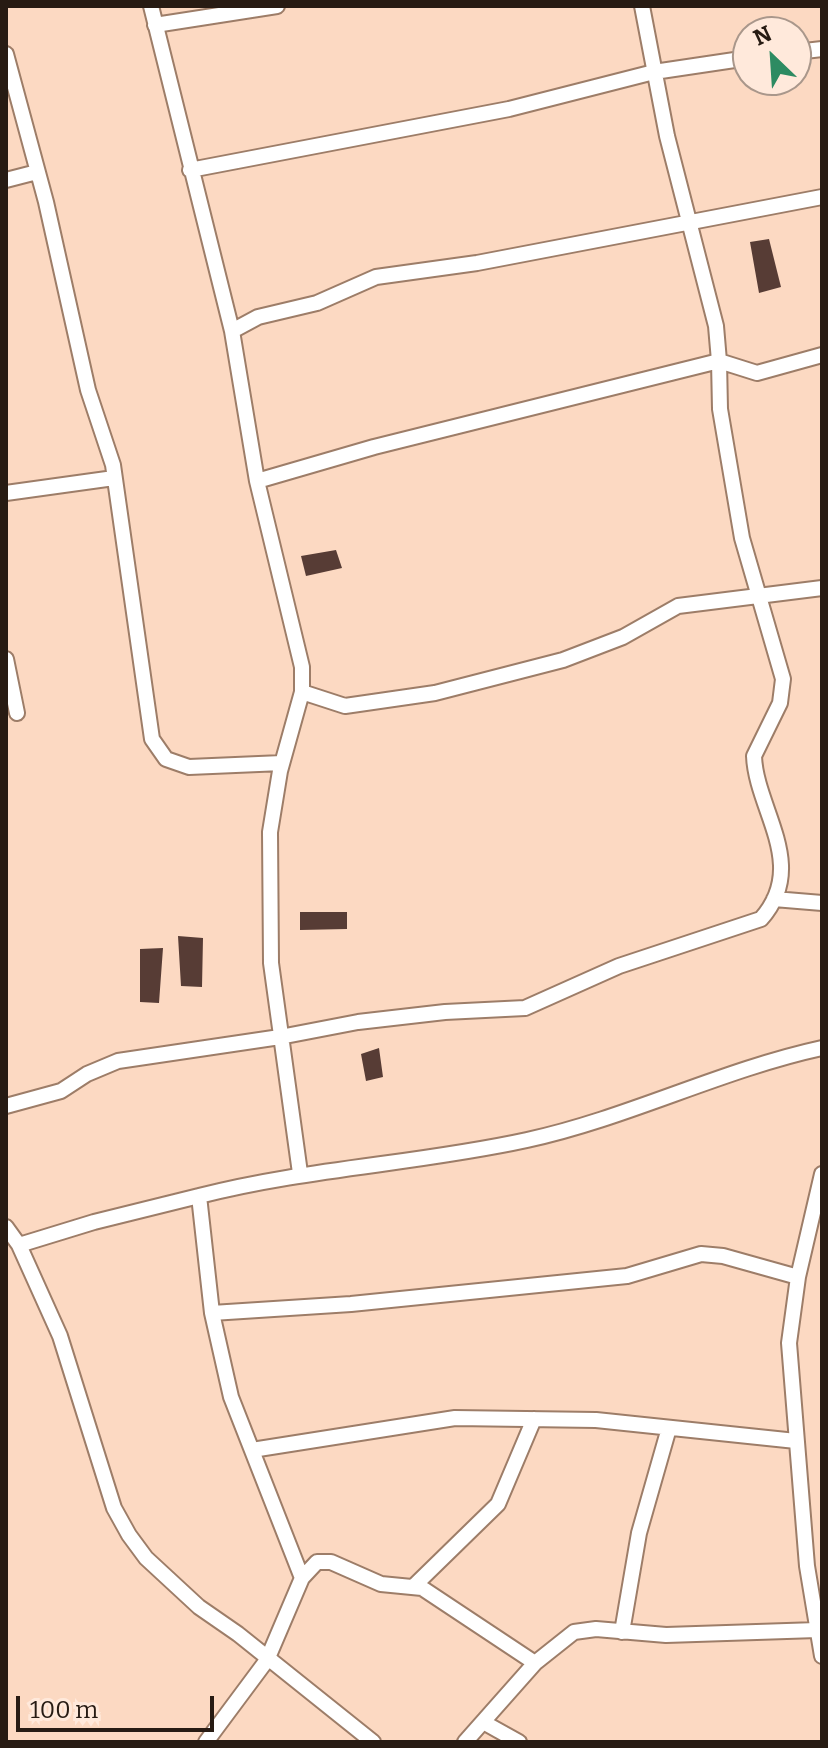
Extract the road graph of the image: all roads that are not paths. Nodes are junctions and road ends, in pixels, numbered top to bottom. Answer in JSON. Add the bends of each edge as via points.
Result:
{"nodes":[{"id":1,"x":151,"y":6,"type":"edge"},
{"id":2,"x":277,"y":6,"type":"edge"},
{"id":3,"x":642,"y":6,"type":"edge"},
{"id":4,"x":155,"y":25,"type":"junction"},
{"id":5,"x":6,"y":54,"type":"edge"},
{"id":6,"x":732,"y":60,"type":"edge"},
{"id":7,"x":654,"y":72,"type":"junction"},
{"id":8,"x":190,"y":170,"type":"junction"},
{"id":9,"x":37,"y":172,"type":"junction"},
{"id":10,"x":6,"y":180,"type":"edge"},
{"id":11,"x":822,"y":197,"type":"edge"},
{"id":12,"x":690,"y":223,"type":"junction"},
{"id":13,"x":232,"y":331,"type":"junction"},
{"id":14,"x":822,"y":355,"type":"edge"},
{"id":15,"x":719,"y":361,"type":"junction"},
{"id":16,"x":114,"y":478,"type":"junction"},
{"id":17,"x":257,"y":481,"type":"junction"},
{"id":18,"x":6,"y":493,"type":"edge"},
{"id":19,"x":822,"y":588,"type":"edge"},
{"id":20,"x":758,"y":594,"type":"junction"},
{"id":21,"x":6,"y":659,"type":"edge"},
{"id":22,"x":302,"y":692,"type":"junction"},
{"id":23,"x":17,"y":713,"type":"dead end"},
{"id":24,"x":282,"y":763,"type":"junction"},
{"id":25,"x":774,"y":899,"type":"junction"},
{"id":26,"x":822,"y":903,"type":"edge"},
{"id":27,"x":280,"y":1037,"type":"junction"},
{"id":28,"x":822,"y":1048,"type":"edge"},
{"id":29,"x":6,"y":1106,"type":"edge"},
{"id":30,"x":300,"y":1173,"type":"junction"},
{"id":31,"x":822,"y":1174,"type":"edge"},
{"id":32,"x":199,"y":1196,"type":"junction"},
{"id":33,"x":6,"y":1227,"type":"edge"},
{"id":34,"x":19,"y":1245,"type":"junction"},
{"id":35,"x":798,"y":1277,"type":"junction"},
{"id":36,"x":212,"y":1313,"type":"junction"},
{"id":37,"x":534,"y":1419,"type":"junction"},
{"id":38,"x":669,"y":1428,"type":"junction"},
{"id":39,"x":796,"y":1441,"type":"junction"},
{"id":40,"x":252,"y":1450,"type":"junction"},
{"id":41,"x":302,"y":1578,"type":"junction"},
{"id":42,"x":414,"y":1586,"type":"junction"},
{"id":43,"x":817,"y":1630,"type":"junction"},
{"id":44,"x":622,"y":1632,"type":"junction"},
{"id":45,"x":822,"y":1656,"type":"edge"},
{"id":46,"x":267,"y":1660,"type":"junction"},
{"id":47,"x":535,"y":1663,"type":"junction"},
{"id":48,"x":483,"y":1722,"type":"junction"},
{"id":49,"x":206,"y":1742,"type":"edge"},
{"id":50,"x":373,"y":1742,"type":"edge"},
{"id":51,"x":465,"y":1742,"type":"edge"},
{"id":52,"x":519,"y":1742,"type":"edge"}],
"edges":[{"from":1,"to":4,"type":"street"},
{"from":2,"to":4,"type":"street"},
{"from":3,"to":7,"type":"street"},
{"from":4,"to":8,"type":"street"},
{"from":5,"to":9,"type":"street"},
{"from":6,"to":7,"type":"street"},
{"from":7,"to":8,"type":"street","via":[[509,109]]},
{"from":7,"to":12,"type":"street"},
{"from":8,"to":13,"type":"street"},
{"from":9,"to":10,"type":"street"},
{"from":9,"to":16,"type":"street"},
{"from":11,"to":12,"type":"street"},
{"from":12,"to":13,"type":"street","via":[[376,277]]},
{"from":12,"to":15,"type":"street","via":[[716,326]]},
{"from":13,"to":17,"type":"street"},
{"from":14,"to":15,"type":"street","via":[[757,373]]},
{"from":15,"to":17,"type":"street"},
{"from":15,"to":20,"type":"street","via":[[729,476]]},
{"from":16,"to":18,"type":"street"},
{"from":16,"to":24,"type":"street","via":[[152,739],[159,751],[189,767]]},
{"from":17,"to":22,"type":"street","via":[[299,648]]},
{"from":19,"to":20,"type":"street"},
{"from":20,"to":22,"type":"street","via":[[678,606],[575,656],[435,693],[345,706]]},
{"from":20,"to":25,"type":"street","via":[[783,679],[780,703],[754,756],[779,845]]},
{"from":21,"to":23,"type":"street"},
{"from":22,"to":24,"type":"street"},
{"from":24,"to":27,"type":"street","via":[[270,832],[271,963]]},
{"from":25,"to":26,"type":"street"},
{"from":25,"to":27,"type":"street","via":[[761,919],[619,966],[525,1008],[406,1016]]},
{"from":27,"to":29,"type":"street","via":[[118,1061],[61,1091]]},
{"from":27,"to":30,"type":"street"},
{"from":28,"to":30,"type":"street","via":[[528,1140]]},
{"from":30,"to":32,"type":"street"},
{"from":31,"to":35,"type":"street"},
{"from":32,"to":34,"type":"street"},
{"from":32,"to":36,"type":"street"},
{"from":33,"to":34,"type":"street"},
{"from":34,"to":46,"type":"street","via":[[71,1366],[122,1524],[146,1558]]},
{"from":35,"to":36,"type":"street","via":[[701,1254],[627,1276]]},
{"from":35,"to":39,"type":"street","via":[[789,1343]]},
{"from":36,"to":40,"type":"street","via":[[231,1397]]},
{"from":37,"to":38,"type":"street"},
{"from":37,"to":40,"type":"street","via":[[442,1419]]},
{"from":37,"to":42,"type":"street","via":[[498,1504]]},
{"from":38,"to":39,"type":"street"},
{"from":38,"to":44,"type":"street","via":[[639,1533]]},
{"from":39,"to":43,"type":"street"},
{"from":40,"to":41,"type":"street"},
{"from":41,"to":42,"type":"street","via":[[311,1565],[324,1561],[381,1584]]},
{"from":41,"to":46,"type":"street"},
{"from":42,"to":47,"type":"street"},
{"from":43,"to":44,"type":"street"},
{"from":43,"to":45,"type":"street"},
{"from":44,"to":47,"type":"street","via":[[574,1632]]},
{"from":46,"to":49,"type":"street"},
{"from":46,"to":50,"type":"street"},
{"from":47,"to":48,"type":"street"},
{"from":48,"to":51,"type":"street"},
{"from":48,"to":52,"type":"street"}]}
